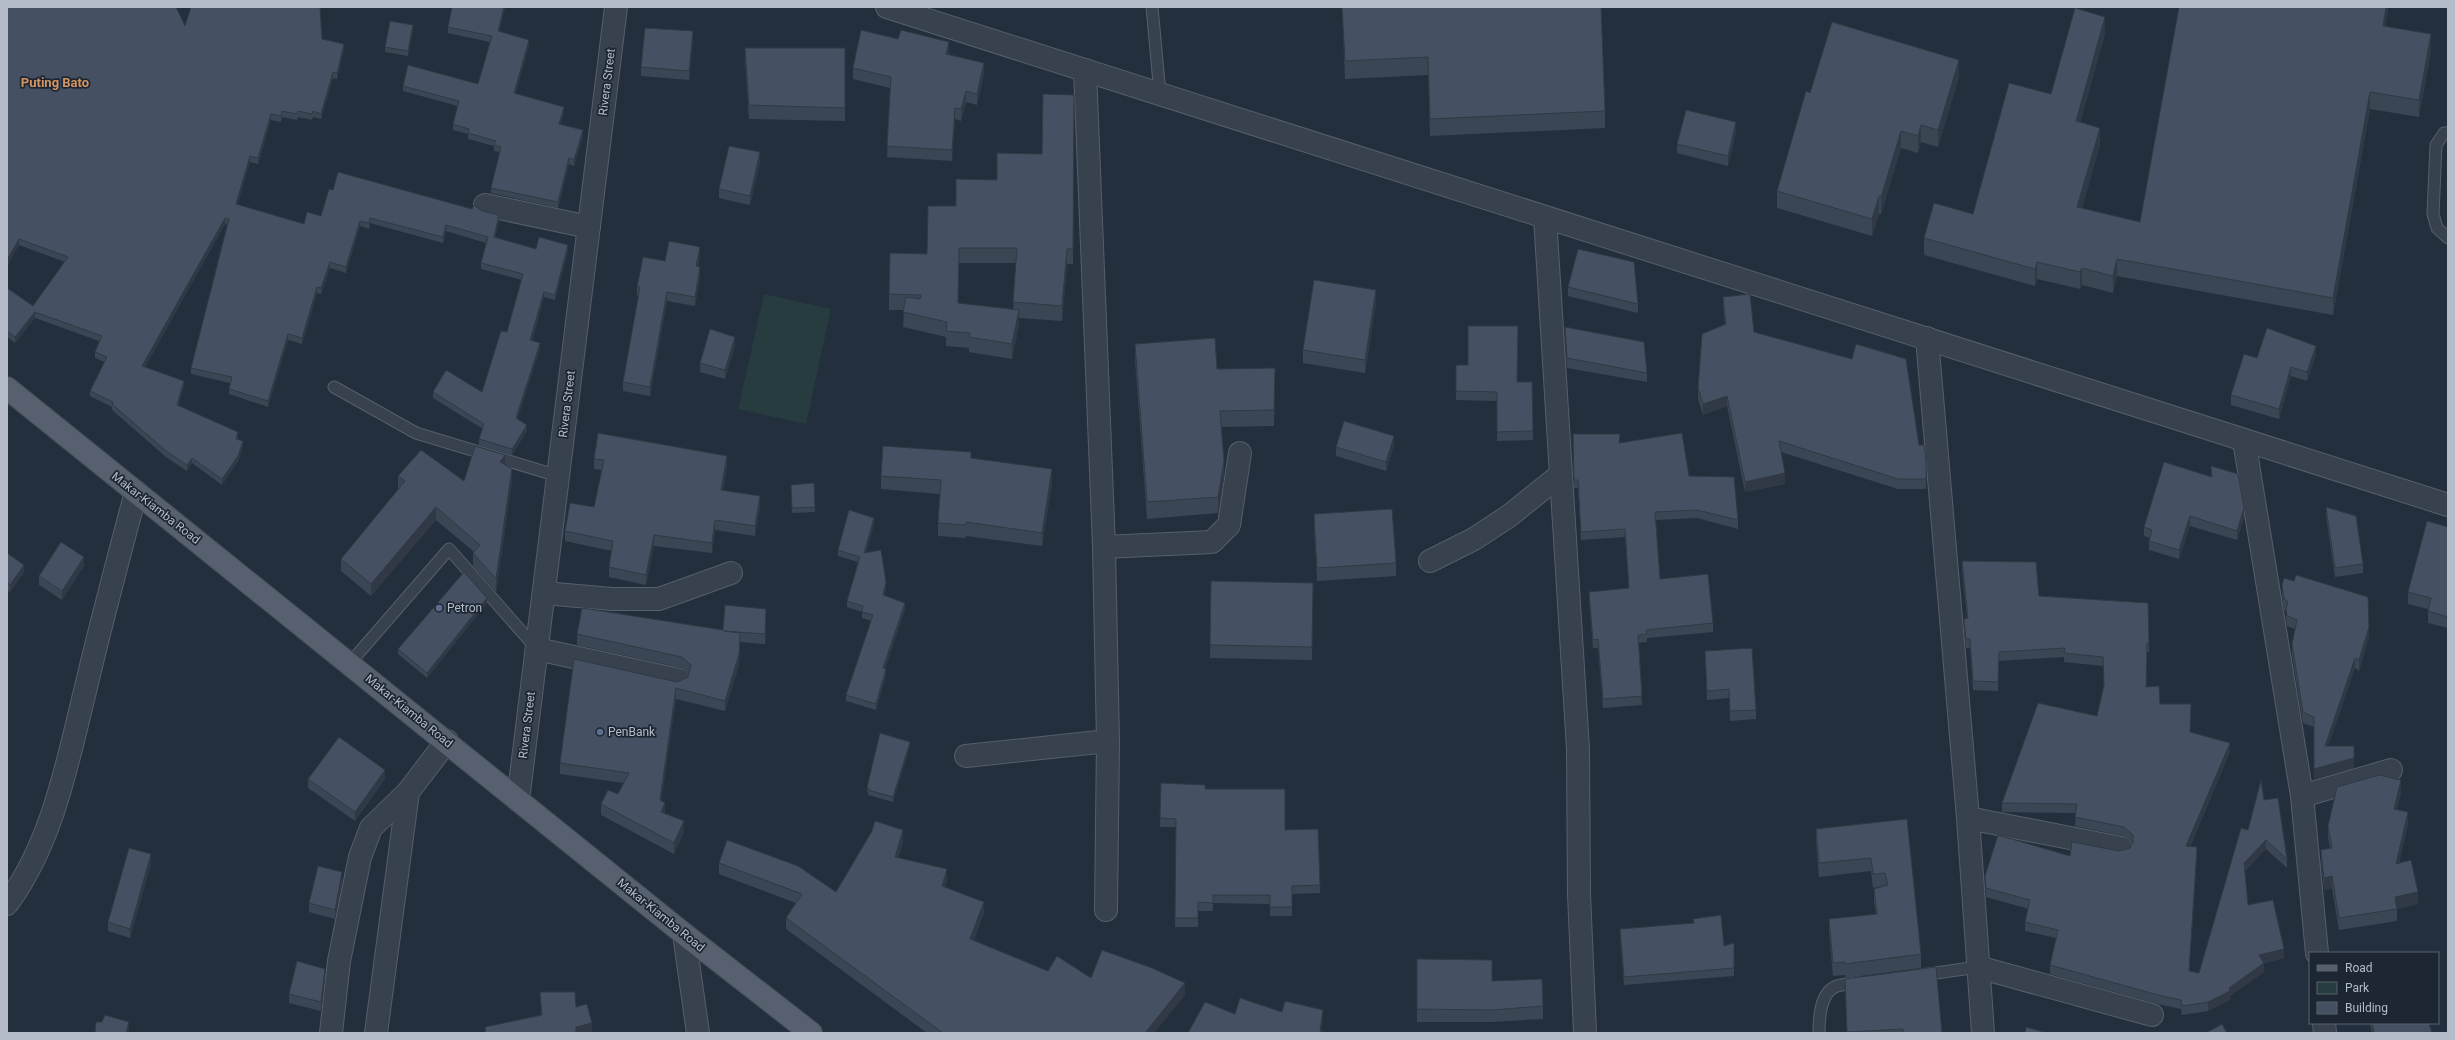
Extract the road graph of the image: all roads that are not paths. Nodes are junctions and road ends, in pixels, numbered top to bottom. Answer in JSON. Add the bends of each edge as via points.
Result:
{"nodes":[{"id":1,"x":616,"y":7,"type":"edge"},
{"id":2,"x":887,"y":7,"type":"edge"},
{"id":3,"x":1152,"y":7,"type":"edge"},
{"id":4,"x":1085,"y":70,"type":"junction"},
{"id":5,"x":1160,"y":94,"type":"junction"},
{"id":6,"x":2448,"y":133,"type":"edge"},
{"id":7,"x":485,"y":205,"type":"dead end"},
{"id":8,"x":1545,"y":217,"type":"junction"},
{"id":9,"x":589,"y":227,"type":"junction"},
{"id":10,"x":2448,"y":238,"type":"edge"},
{"id":11,"x":1927,"y":338,"type":"junction"},
{"id":12,"x":334,"y":386,"type":"dead end"},
{"id":13,"x":7,"y":388,"type":"edge"},
{"id":14,"x":2244,"y":440,"type":"junction"},
{"id":15,"x":1240,"y":453,"type":"dead end"},
{"id":16,"x":1560,"y":475,"type":"junction"},
{"id":17,"x":558,"y":476,"type":"junction"},
{"id":18,"x":136,"y":492,"type":"junction"},
{"id":19,"x":2448,"y":505,"type":"edge"},
{"id":20,"x":1104,"y":547,"type":"junction"},
{"id":21,"x":1430,"y":561,"type":"dead end"},
{"id":22,"x":731,"y":572,"type":"dead end"},
{"id":23,"x":544,"y":593,"type":"junction"},
{"id":24,"x":537,"y":649,"type":"junction"},
{"id":25,"x":350,"y":663,"type":"junction"},
{"id":26,"x":680,"y":680,"type":"edge"},
{"id":27,"x":447,"y":741,"type":"junction"},
{"id":28,"x":1108,"y":741,"type":"junction"},
{"id":29,"x":966,"y":756,"type":"dead end"},
{"id":30,"x":2391,"y":770,"type":"dead end"},
{"id":31,"x":408,"y":792,"type":"junction"},
{"id":32,"x":2302,"y":796,"type":"junction"},
{"id":33,"x":518,"y":800,"type":"junction"},
{"id":34,"x":1968,"y":818,"type":"junction"},
{"id":35,"x":2122,"y":848,"type":"dead end"},
{"id":36,"x":7,"y":904,"type":"edge"},
{"id":37,"x":1106,"y":910,"type":"dead end"},
{"id":38,"x":684,"y":934,"type":"junction"},
{"id":39,"x":2317,"y":952,"type":"edge"},
{"id":40,"x":1978,"y":967,"type":"junction"},
{"id":41,"x":1907,"y":977,"type":"edge"},
{"id":42,"x":1868,"y":982,"type":"edge"},
{"id":43,"x":2152,"y":1015,"type":"dead end"},
{"id":44,"x":331,"y":1033,"type":"edge"},
{"id":45,"x":376,"y":1033,"type":"edge"},
{"id":46,"x":698,"y":1033,"type":"edge"},
{"id":47,"x":811,"y":1033,"type":"edge"},
{"id":48,"x":1585,"y":1033,"type":"edge"},
{"id":49,"x":1819,"y":1033,"type":"edge"},
{"id":50,"x":1983,"y":1033,"type":"edge"}],
"edges":[{"from":1,"to":9,"type":"street","name":"Rivera Street"},
{"from":2,"to":4,"type":"street"},
{"from":3,"to":5,"type":"lane"},
{"from":4,"to":5,"type":"street"},
{"from":4,"to":20,"type":"street"},
{"from":5,"to":8,"type":"street"},
{"from":6,"to":10,"type":"lane","via":[[2444,133],[2436,145],[2433,214],[2437,228]]},
{"from":7,"to":9,"type":"street"},
{"from":8,"to":11,"type":"street"},
{"from":8,"to":16,"type":"street"},
{"from":9,"to":17,"type":"street","name":"Rivera Street"},
{"from":11,"to":14,"type":"street"},
{"from":11,"to":34,"type":"street"},
{"from":12,"to":17,"type":"lane","via":[[416,433]]},
{"from":13,"to":18,"type":"main road","name":"Makar-Kiamba Road"},
{"from":14,"to":19,"type":"street"},
{"from":14,"to":32,"type":"street"},
{"from":15,"to":20,"type":"street","via":[[1229,525],[1212,542]]},
{"from":16,"to":21,"type":"street","via":[[1509,516],[1474,539]]},
{"from":16,"to":48,"type":"street","via":[[1578,749],[1579,894]]},
{"from":17,"to":23,"type":"street","name":"Rivera Street"},
{"from":18,"to":25,"type":"main road","name":"Makar-Kiamba Road"},
{"from":18,"to":36,"type":"street","via":[[62,784],[43,842],[20,886]]},
{"from":20,"to":28,"type":"street"},
{"from":22,"to":23,"type":"street","via":[[659,600]]},
{"from":23,"to":24,"type":"street","name":"Rivera Street"},
{"from":24,"to":25,"type":"lane","via":[[449,549]]},
{"from":24,"to":26,"type":"street"},
{"from":24,"to":33,"type":"street","name":"Rivera Street"},
{"from":25,"to":27,"type":"main road","name":"Makar-Kiamba Road"},
{"from":27,"to":31,"type":"street"},
{"from":27,"to":33,"type":"main road","name":"Makar-Kiamba Road"},
{"from":28,"to":29,"type":"street"},
{"from":28,"to":37,"type":"street"},
{"from":30,"to":32,"type":"street"},
{"from":31,"to":44,"type":"street","via":[[371,828],[360,858],[339,961]]},
{"from":31,"to":45,"type":"street"},
{"from":32,"to":39,"type":"street"},
{"from":33,"to":38,"type":"main road","name":"Makar-Kiamba Road"},
{"from":34,"to":35,"type":"street"},
{"from":34,"to":40,"type":"street"},
{"from":38,"to":46,"type":"street"},
{"from":38,"to":47,"type":"main road","name":"Makar-Kiamba Road"},
{"from":40,"to":41,"type":"lane"},
{"from":40,"to":43,"type":"street"},
{"from":40,"to":50,"type":"street"},
{"from":42,"to":49,"type":"lane","via":[[1836,986],[1825,998],[1819,1017]]}]}
